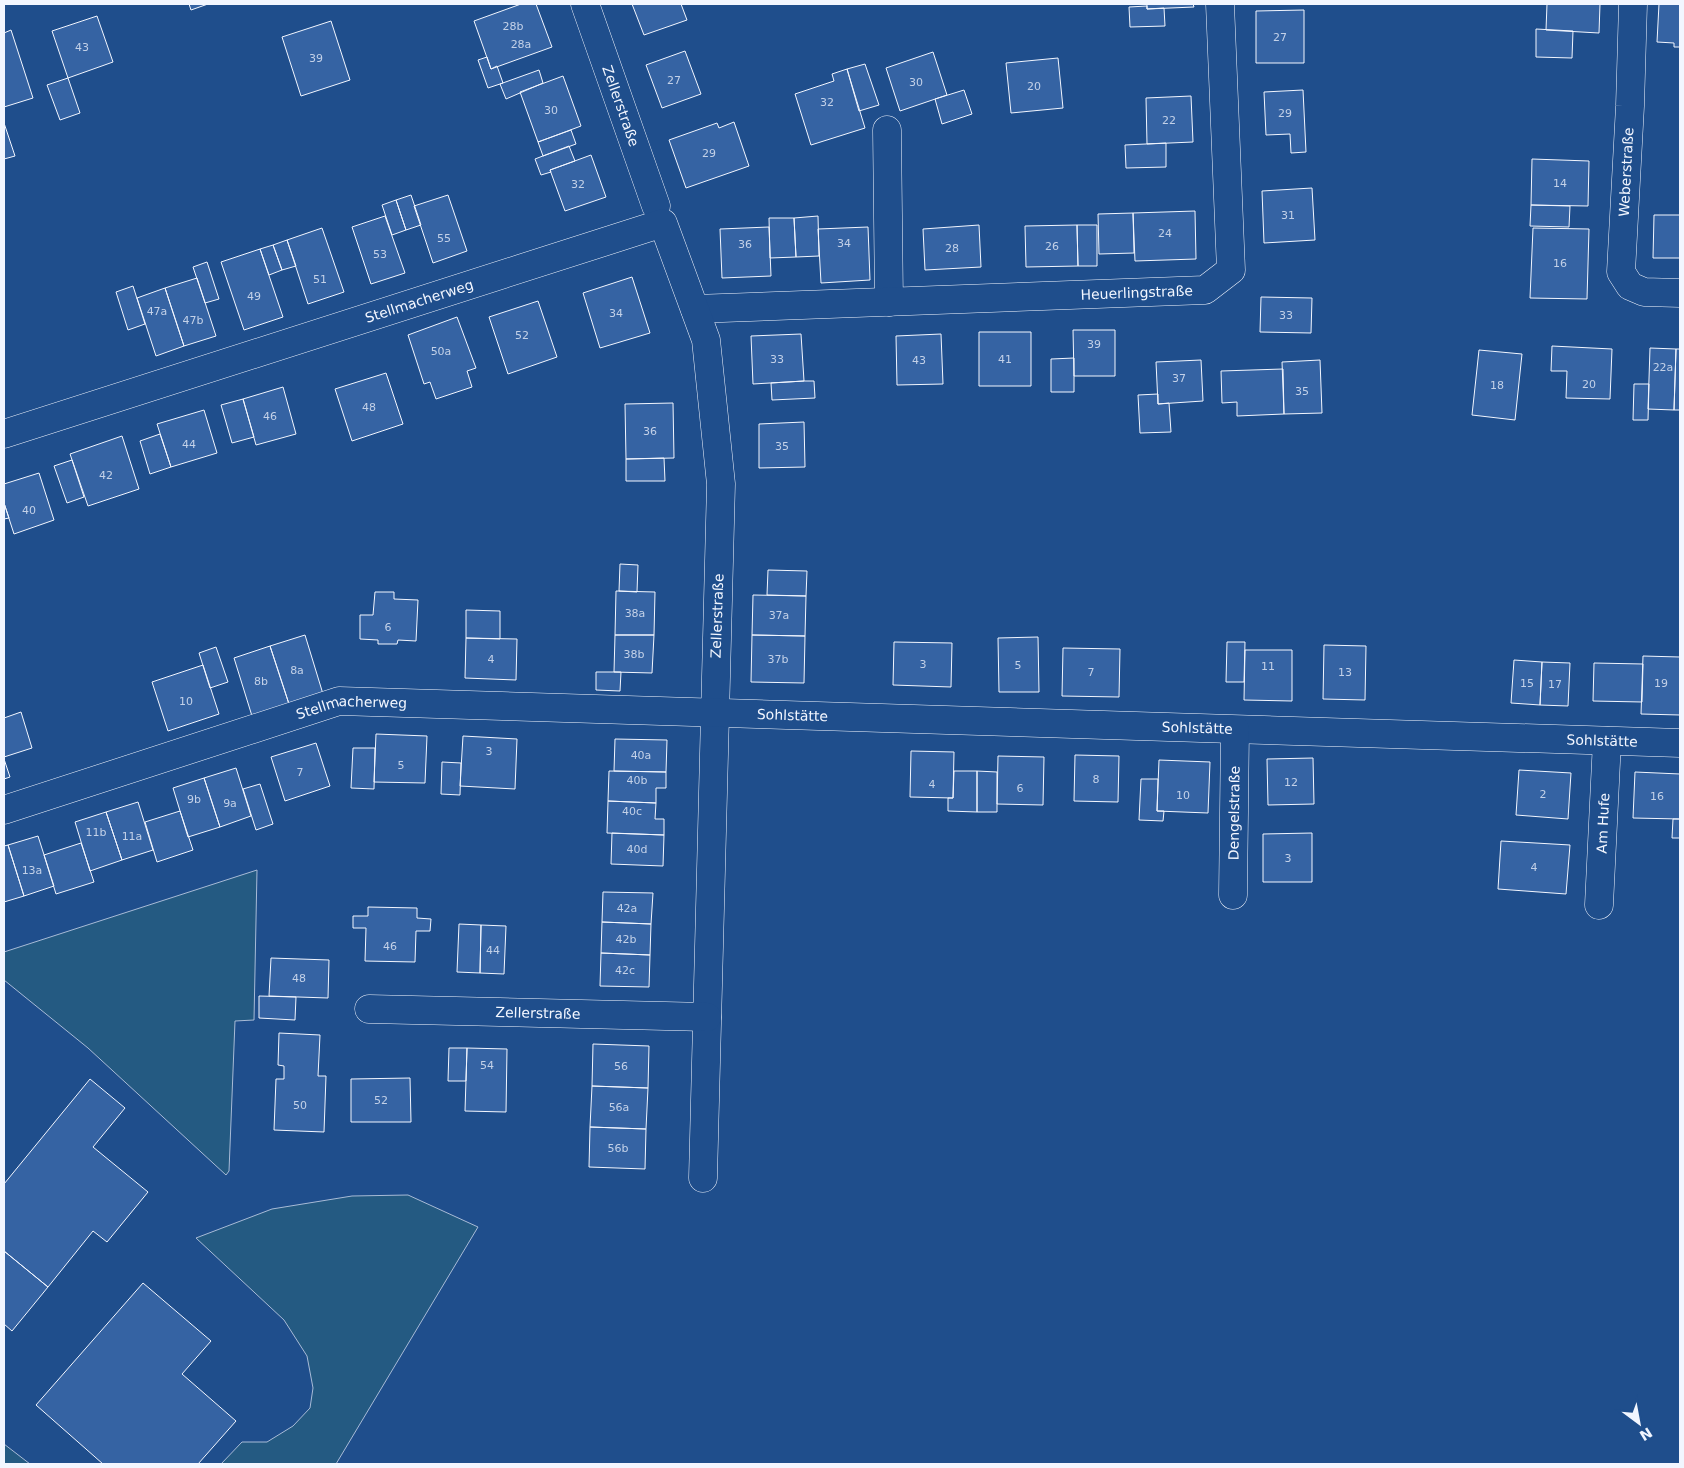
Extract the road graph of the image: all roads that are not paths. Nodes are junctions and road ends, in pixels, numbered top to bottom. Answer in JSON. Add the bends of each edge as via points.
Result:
{"nodes":[{"id":1,"x":585,"y":4,"type":"edge"},
{"id":2,"x":1220,"y":4,"type":"edge"},
{"id":3,"x":1633,"y":4,"type":"edge"},
{"id":4,"x":887,"y":130,"type":"dead end"},
{"id":5,"x":659,"y":215,"type":"junction"},
{"id":6,"x":1680,"y":293,"type":"edge"},
{"id":7,"x":890,"y":302,"type":"junction"},
{"id":8,"x":695,"y":310,"type":"junction"},
{"id":9,"x":4,"y":434,"type":"edge"},
{"id":10,"x":715,"y":714,"type":"junction"},
{"id":11,"x":1235,"y":730,"type":"junction"},
{"id":12,"x":1607,"y":741,"type":"junction"},
{"id":13,"x":1680,"y":743,"type":"edge"},
{"id":14,"x":4,"y":810,"type":"edge"},
{"id":15,"x":1233,"y":895,"type":"dead end"},
{"id":16,"x":1599,"y":905,"type":"dead end"},
{"id":17,"x":369,"y":1009,"type":"dead end"},
{"id":18,"x":707,"y":1016,"type":"junction"},
{"id":19,"x":703,"y":1178,"type":"dead end"}],
"edges":[{"from":1,"to":5,"type":"street","name":"Zellerstraße"},
{"from":2,"to":7,"type":"street","name":"Heuerlingstraße","via":[[1231,270],[1205,290]]},
{"from":3,"to":6,"type":"street","name":"Weberstraße","via":[[1621,272],[1630,286],[1644,292]]},
{"from":4,"to":7,"type":"street"},
{"from":5,"to":8,"type":"street","name":"Zellerstraße"},
{"from":5,"to":9,"type":"street","name":"Stellmacherweg"},
{"from":7,"to":8,"type":"street","name":"Heuerlingstraße"},
{"from":8,"to":10,"type":"street","name":"Zellerstraße","via":[[706,340],[721,484]]},
{"from":10,"to":11,"type":"street","name":"Sohlstätte"},
{"from":10,"to":14,"type":"street","name":"Stellmacherweg","via":[[339,701]]},
{"from":10,"to":18,"type":"street","name":"Zellerstraße"},
{"from":11,"to":12,"type":"street","name":"Sohlstätte"},
{"from":11,"to":15,"type":"street","name":"Dengelstraße"},
{"from":12,"to":13,"type":"street","name":"Sohlstätte"},
{"from":12,"to":16,"type":"street","name":"Am Hufe"},
{"from":17,"to":18,"type":"street","name":"Zellerstraße"},
{"from":18,"to":19,"type":"street","name":"Zellerstraße"}]}
